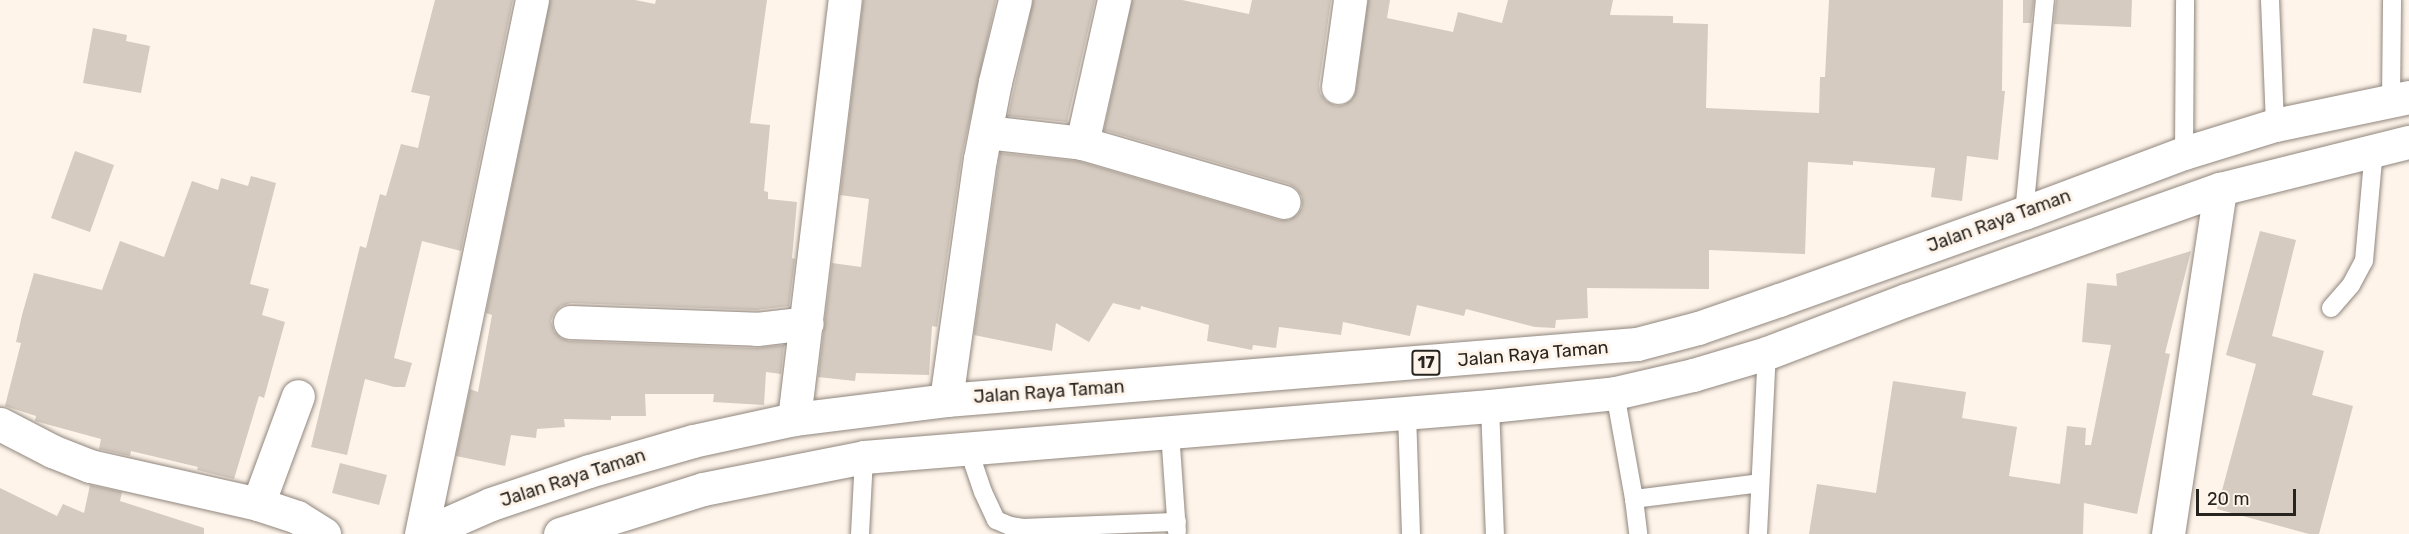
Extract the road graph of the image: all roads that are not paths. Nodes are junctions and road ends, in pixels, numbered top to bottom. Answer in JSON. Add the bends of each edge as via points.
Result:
{"nodes":[{"id":1,"x":532,"y":0,"type":"edge"},
{"id":2,"x":845,"y":0,"type":"edge"},
{"id":3,"x":1015,"y":0,"type":"edge"},
{"id":4,"x":1114,"y":0,"type":"edge"},
{"id":5,"x":1350,"y":0,"type":"edge"},
{"id":6,"x":2044,"y":0,"type":"edge"},
{"id":7,"x":2185,"y":0,"type":"edge"},
{"id":8,"x":2270,"y":0,"type":"edge"},
{"id":9,"x":2392,"y":0,"type":"edge"},
{"id":10,"x":1338,"y":87,"type":"dead end"},
{"id":11,"x":2400,"y":99,"type":"edge"},
{"id":12,"x":2275,"y":125,"type":"junction"},
{"id":13,"x":986,"y":132,"type":"junction"},
{"id":14,"x":2409,"y":142,"type":"edge"},
{"id":15,"x":1082,"y":143,"type":"junction"},
{"id":16,"x":2374,"y":149,"type":"junction"},
{"id":17,"x":2184,"y":153,"type":"junction"},
{"id":18,"x":2220,"y":189,"type":"junction"},
{"id":19,"x":1284,"y":202,"type":"dead end"},
{"id":20,"x":2024,"y":213,"type":"junction"},
{"id":21,"x":2331,"y":308,"type":"dead end"},
{"id":22,"x":570,"y":322,"type":"dead end"},
{"id":23,"x":807,"y":323,"type":"junction"},
{"id":24,"x":1767,"y":353,"type":"junction"},
{"id":25,"x":1614,"y":393,"type":"junction"},
{"id":26,"x":298,"y":396,"type":"dead end"},
{"id":27,"x":946,"y":400,"type":"junction"},
{"id":28,"x":1490,"y":406,"type":"junction"},
{"id":29,"x":1407,"y":413,"type":"junction"},
{"id":30,"x":794,"y":419,"type":"junction"},
{"id":31,"x":0,"y":424,"type":"edge"},
{"id":32,"x":1170,"y":432,"type":"junction"},
{"id":33,"x":968,"y":448,"type":"junction"},
{"id":34,"x":864,"y":457,"type":"junction"},
{"id":35,"x":1760,"y":483,"type":"junction"},
{"id":36,"x":1634,"y":499,"type":"junction"},
{"id":37,"x":258,"y":504,"type":"junction"},
{"id":38,"x":1177,"y":528,"type":"edge"},
{"id":39,"x":324,"y":534,"type":"edge"},
{"id":40,"x":422,"y":534,"type":"edge"},
{"id":41,"x":560,"y":534,"type":"edge"},
{"id":42,"x":860,"y":534,"type":"edge"},
{"id":43,"x":1411,"y":534,"type":"edge"},
{"id":44,"x":1494,"y":534,"type":"edge"},
{"id":45,"x":1638,"y":534,"type":"edge"},
{"id":46,"x":1758,"y":534,"type":"edge"},
{"id":47,"x":2168,"y":534,"type":"edge"}],
"edges":[{"from":1,"to":40,"type":"main road"},
{"from":2,"to":23,"type":"main road"},
{"from":3,"to":13,"type":"main road"},
{"from":4,"to":15,"type":"main road"},
{"from":5,"to":10,"type":"main road"},
{"from":6,"to":20,"type":"lane"},
{"from":7,"to":17,"type":"lane"},
{"from":8,"to":12,"type":"lane"},
{"from":9,"to":11,"type":"lane"},
{"from":11,"to":12,"type":"main road","name":"Jalan Raya Taman","number":"17"},
{"from":12,"to":17,"type":"main road","name":"Jalan Raya Taman","number":"17"},
{"from":13,"to":15,"type":"main road"},
{"from":13,"to":27,"type":"main road"},
{"from":14,"to":16,"type":"main road"},
{"from":15,"to":19,"type":"main road"},
{"from":16,"to":18,"type":"main road"},
{"from":16,"to":21,"type":"lane","via":[[2364,261]]},
{"from":17,"to":20,"type":"main road","name":"Jalan Raya Taman","number":"17"},
{"from":18,"to":24,"type":"main road"},
{"from":18,"to":47,"type":"main road"},
{"from":20,"to":27,"type":"main road","name":"Jalan Raya Taman","number":"17","via":[[1698,327],[1637,344]]},
{"from":22,"to":23,"type":"main road","via":[[757,329]]},
{"from":23,"to":30,"type":"main road"},
{"from":24,"to":25,"type":"main road"},
{"from":24,"to":35,"type":"lane"},
{"from":25,"to":28,"type":"main road"},
{"from":25,"to":36,"type":"lane"},
{"from":26,"to":37,"type":"main road"},
{"from":27,"to":30,"type":"main road","name":"Jalan Raya Taman","number":"17"},
{"from":28,"to":29,"type":"main road"},
{"from":28,"to":44,"type":"lane"},
{"from":29,"to":32,"type":"main road"},
{"from":29,"to":43,"type":"lane"},
{"from":30,"to":40,"type":"main road","name":"Jalan Raya Taman","number":"17","via":[[693,441],[589,471],[491,504]]},
{"from":31,"to":37,"type":"main road","via":[[90,466]]},
{"from":32,"to":33,"type":"main road"},
{"from":32,"to":38,"type":"lane"},
{"from":33,"to":34,"type":"main road"},
{"from":33,"to":38,"type":"lane","via":[[996,520],[1010,526]]},
{"from":34,"to":41,"type":"main road","via":[[703,489]]},
{"from":34,"to":42,"type":"lane"},
{"from":35,"to":36,"type":"lane"},
{"from":35,"to":46,"type":"lane"},
{"from":36,"to":45,"type":"lane"},
{"from":37,"to":39,"type":"main road","via":[[297,517]]}]}
